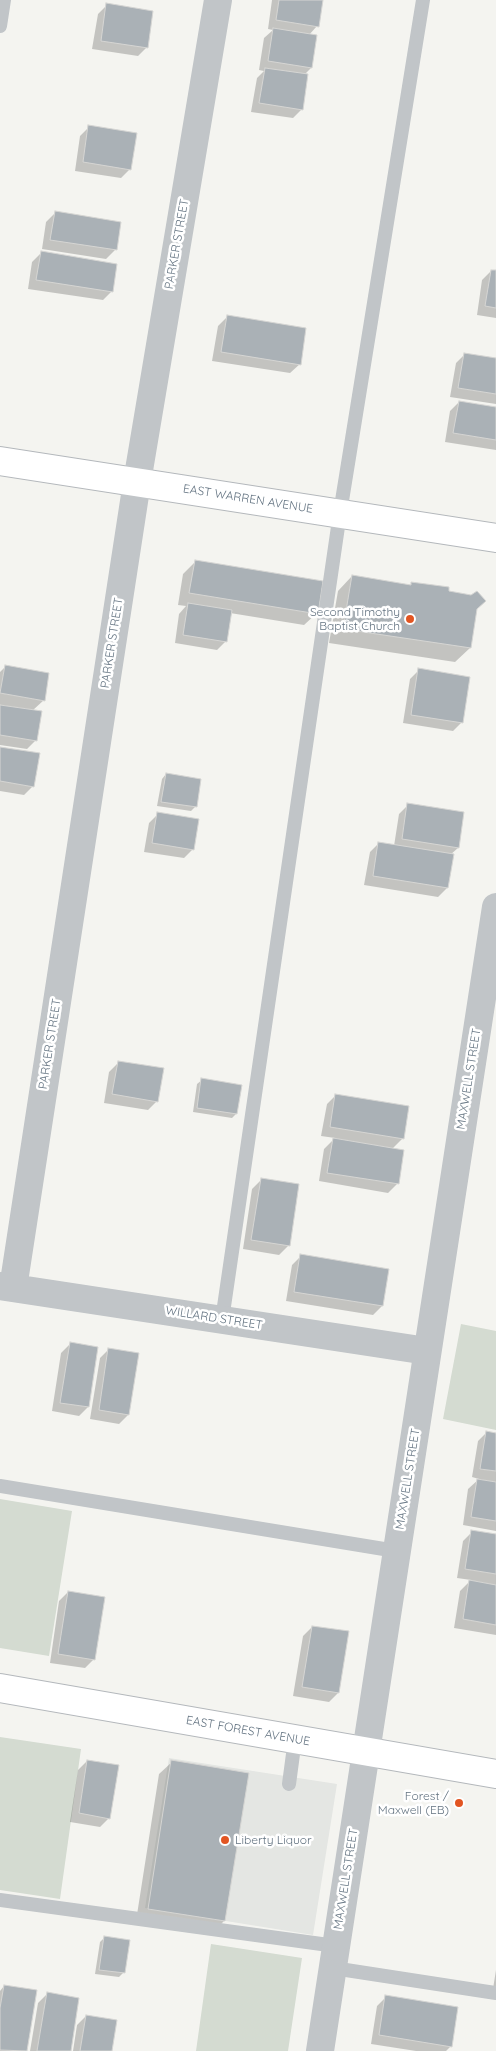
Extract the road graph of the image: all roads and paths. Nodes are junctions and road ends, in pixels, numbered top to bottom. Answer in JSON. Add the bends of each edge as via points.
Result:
{"nodes":[{"id":1,"x":4,"y":0,"type":"edge"},
{"id":2,"x":218,"y":0,"type":"edge"},
{"id":3,"x":423,"y":0,"type":"edge"},
{"id":4,"x":0,"y":26,"type":"edge"},
{"id":5,"x":0,"y":461,"type":"edge"},
{"id":6,"x":137,"y":482,"type":"junction"},
{"id":7,"x":340,"y":513,"type":"junction"},
{"id":8,"x":496,"y":538,"type":"edge"},
{"id":9,"x":496,"y":907,"type":"edge"},
{"id":10,"x":6,"y":1287,"type":"edge"},
{"id":11,"x":222,"y":1320,"type":"junction"},
{"id":12,"x":427,"y":1351,"type":"junction"},
{"id":13,"x":0,"y":1486,"type":"edge"},
{"id":14,"x":396,"y":1551,"type":"junction"},
{"id":15,"x":0,"y":1688,"type":"edge"},
{"id":16,"x":295,"y":1739,"type":"junction"},
{"id":17,"x":366,"y":1750,"type":"junction"},
{"id":18,"x":496,"y":1774,"type":"edge"},
{"id":19,"x":289,"y":1784,"type":"dead end"},
{"id":20,"x":0,"y":1900,"type":"edge"},
{"id":21,"x":334,"y":1957,"type":"junction"},
{"id":22,"x":496,"y":1993,"type":"edge"},
{"id":23,"x":320,"y":2051,"type":"edge"}],
"edges":[{"from":1,"to":4,"type":"lane"},
{"from":2,"to":6,"type":"street","name":"PARKER STREET"},
{"from":3,"to":7,"type":"lane"},
{"from":5,"to":6,"type":"main road","name":"EAST WARREN AVENUE"},
{"from":6,"to":7,"type":"main road","name":"EAST WARREN AVENUE"},
{"from":6,"to":10,"type":"street","name":"PARKER STREET"},
{"from":7,"to":8,"type":"main road","name":"EAST WARREN AVENUE"},
{"from":7,"to":11,"type":"lane"},
{"from":9,"to":12,"type":"street","name":"MAXWELL STREET"},
{"from":10,"to":11,"type":"street","name":"WILLARD STREET"},
{"from":11,"to":12,"type":"street","name":"WILLARD STREET"},
{"from":12,"to":14,"type":"street","name":"MAXWELL STREET"},
{"from":13,"to":14,"type":"lane"},
{"from":14,"to":17,"type":"street","name":"MAXWELL STREET"},
{"from":15,"to":16,"type":"main road","name":"EAST FOREST AVENUE"},
{"from":16,"to":17,"type":"main road","name":"EAST FOREST AVENUE"},
{"from":16,"to":19,"type":"lane"},
{"from":17,"to":18,"type":"main road","name":"EAST FOREST AVENUE","via":[[422,1763]]},
{"from":17,"to":21,"type":"street","name":"MAXWELL STREET"},
{"from":20,"to":21,"type":"lane","via":[[268,1931]]},
{"from":21,"to":22,"type":"lane"},
{"from":21,"to":23,"type":"street","name":"MAXWELL STREET"}]}
